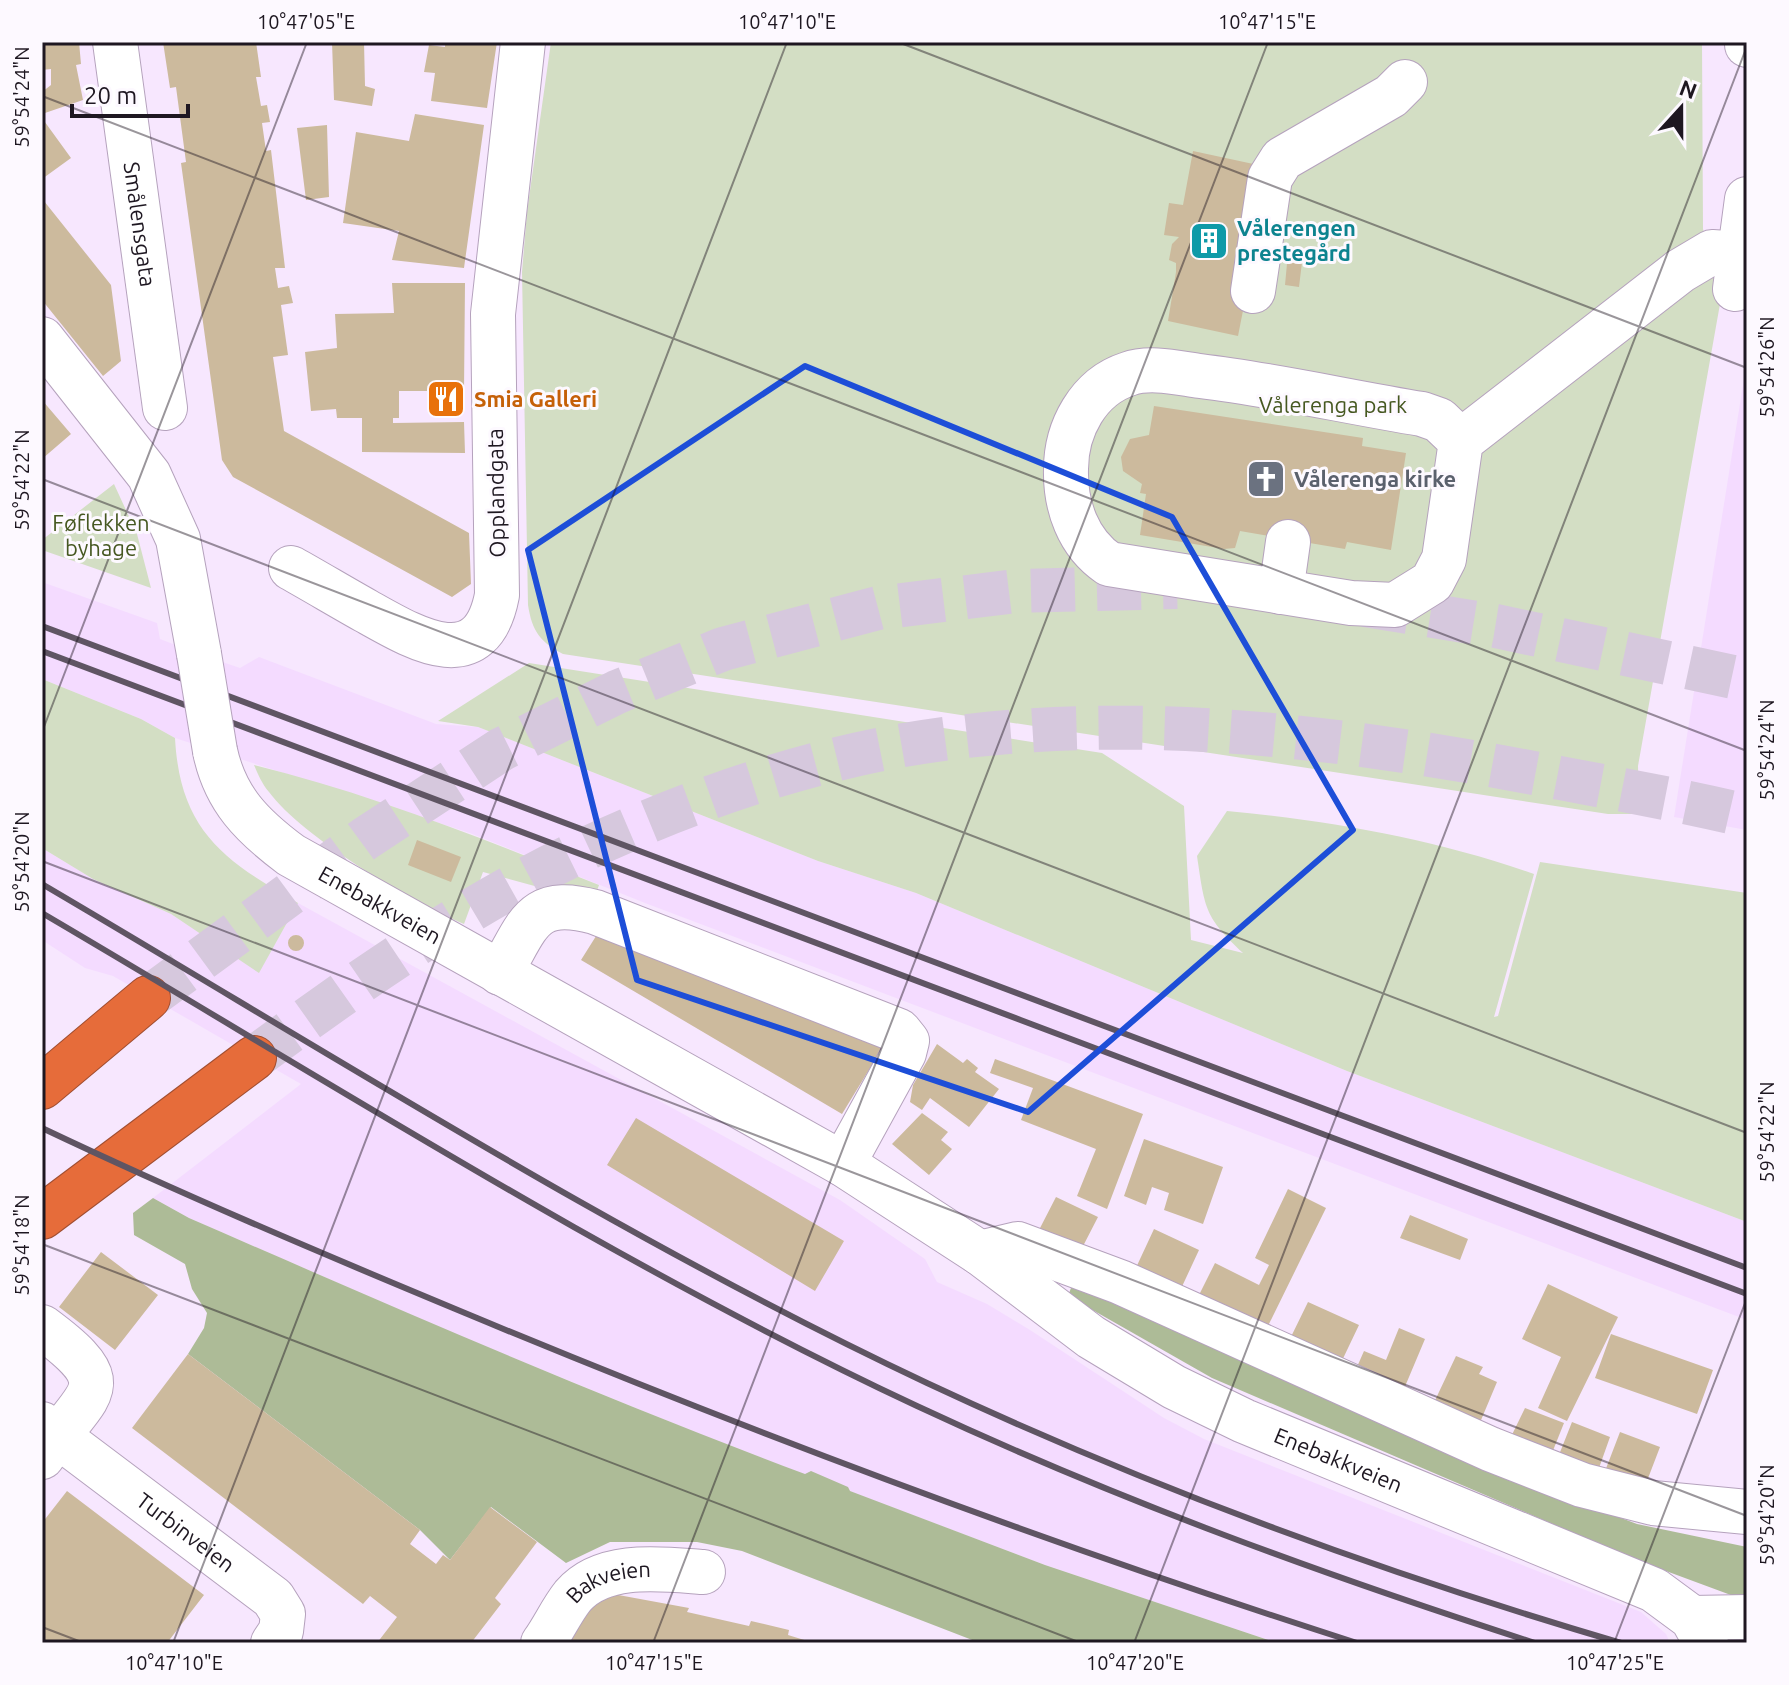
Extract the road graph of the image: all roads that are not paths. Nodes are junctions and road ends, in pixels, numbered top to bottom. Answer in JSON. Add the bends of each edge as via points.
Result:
{"nodes":[{"id":1,"x":115,"y":42,"type":"edge"},
{"id":2,"x":523,"y":42,"type":"edge"},
{"id":3,"x":1405,"y":82,"type":"dead end"},
{"id":4,"x":1743,"y":242,"type":"edge"},
{"id":5,"x":1253,"y":291,"type":"dead end"},
{"id":6,"x":42,"y":339,"type":"edge"},
{"id":7,"x":165,"y":408,"type":"dead end"},
{"id":8,"x":1461,"y":441,"type":"junction"},
{"id":9,"x":1288,"y":542,"type":"dead end"},
{"id":10,"x":291,"y":568,"type":"dead end"},
{"id":11,"x":1281,"y":592,"type":"junction"},
{"id":12,"x":500,"y":973,"type":"junction"},
{"id":13,"x":148,"y":998,"type":"tunnel mouth"},
{"id":14,"x":254,"y":1058,"type":"tunnel mouth"},
{"id":15,"x":42,"y":1087,"type":"edge"},
{"id":16,"x":843,"y":1164,"type":"junction"},
{"id":17,"x":42,"y":1217,"type":"edge"},
{"id":18,"x":980,"y":1253,"type":"junction"},
{"id":19,"x":42,"y":1327,"type":"edge"},
{"id":20,"x":47,"y":1439,"type":"edge"},
{"id":21,"x":1747,"y":1512,"type":"edge"},
{"id":22,"x":703,"y":1572,"type":"dead end"},
{"id":23,"x":1747,"y":1617,"type":"edge"},
{"id":24,"x":1699,"y":1630,"type":"edge"},
{"id":25,"x":553,"y":1637,"type":"edge"},
{"id":26,"x":273,"y":1643,"type":"edge"}],
"edges":[{"from":1,"to":7,"type":"street","name":"Smålensgata"},
{"from":2,"to":10,"type":"street","name":"Opplandgata","via":[[493,314],[494,611],[485,628],[467,643],[435,644],[407,634]]},
{"from":3,"to":5,"type":"street","via":[[1391,96],[1282,159],[1270,178]]},
{"from":4,"to":8,"type":"street","via":[[1680,271]]},
{"from":6,"to":12,"type":"street","name":"Enebakkveien","bridge":true,"via":[[149,475],[178,539],[215,751],[227,789],[260,832],[367,901]]},
{"from":8,"to":11,"type":"street","via":[[1447,547],[1432,582],[1395,605]]},
{"from":8,"to":11,"type":"street","via":[[1439,420],[1422,414],[1240,381],[1149,371],[1131,373],[1099,389],[1073,428],[1066,465],[1070,505],[1092,553],[1127,568]]},
{"from":9,"to":11,"type":"street"},
{"from":12,"to":16,"type":"street","name":"Enebakkveien"},
{"from":12,"to":16,"type":"street","via":[[533,918],[546,907],[562,905],[595,912],[899,1031],[907,1041],[904,1053]]},
{"from":13,"to":15,"type":"highway"},
{"from":14,"to":17,"type":"highway"},
{"from":16,"to":18,"type":"street","name":"Enebakkveien"},
{"from":18,"to":21,"type":"street","via":[[1018,1244],[1120,1282],[1490,1449],[1582,1485],[1653,1503]]},
{"from":18,"to":24,"type":"street","name":"Enebakkveien","via":[[1091,1337],[1194,1398],[1636,1581],[1673,1601]]},
{"from":19,"to":20,"type":"street","via":[[79,1354],[93,1382],[83,1405]]},
{"from":20,"to":26,"type":"street","name":"Turbinveien","via":[[273,1598],[283,1614]]},
{"from":22,"to":25,"type":"street","name":"Bakveien","via":[[644,1570],[597,1577],[575,1594]]},
{"from":23,"to":24,"type":"street"}]}
